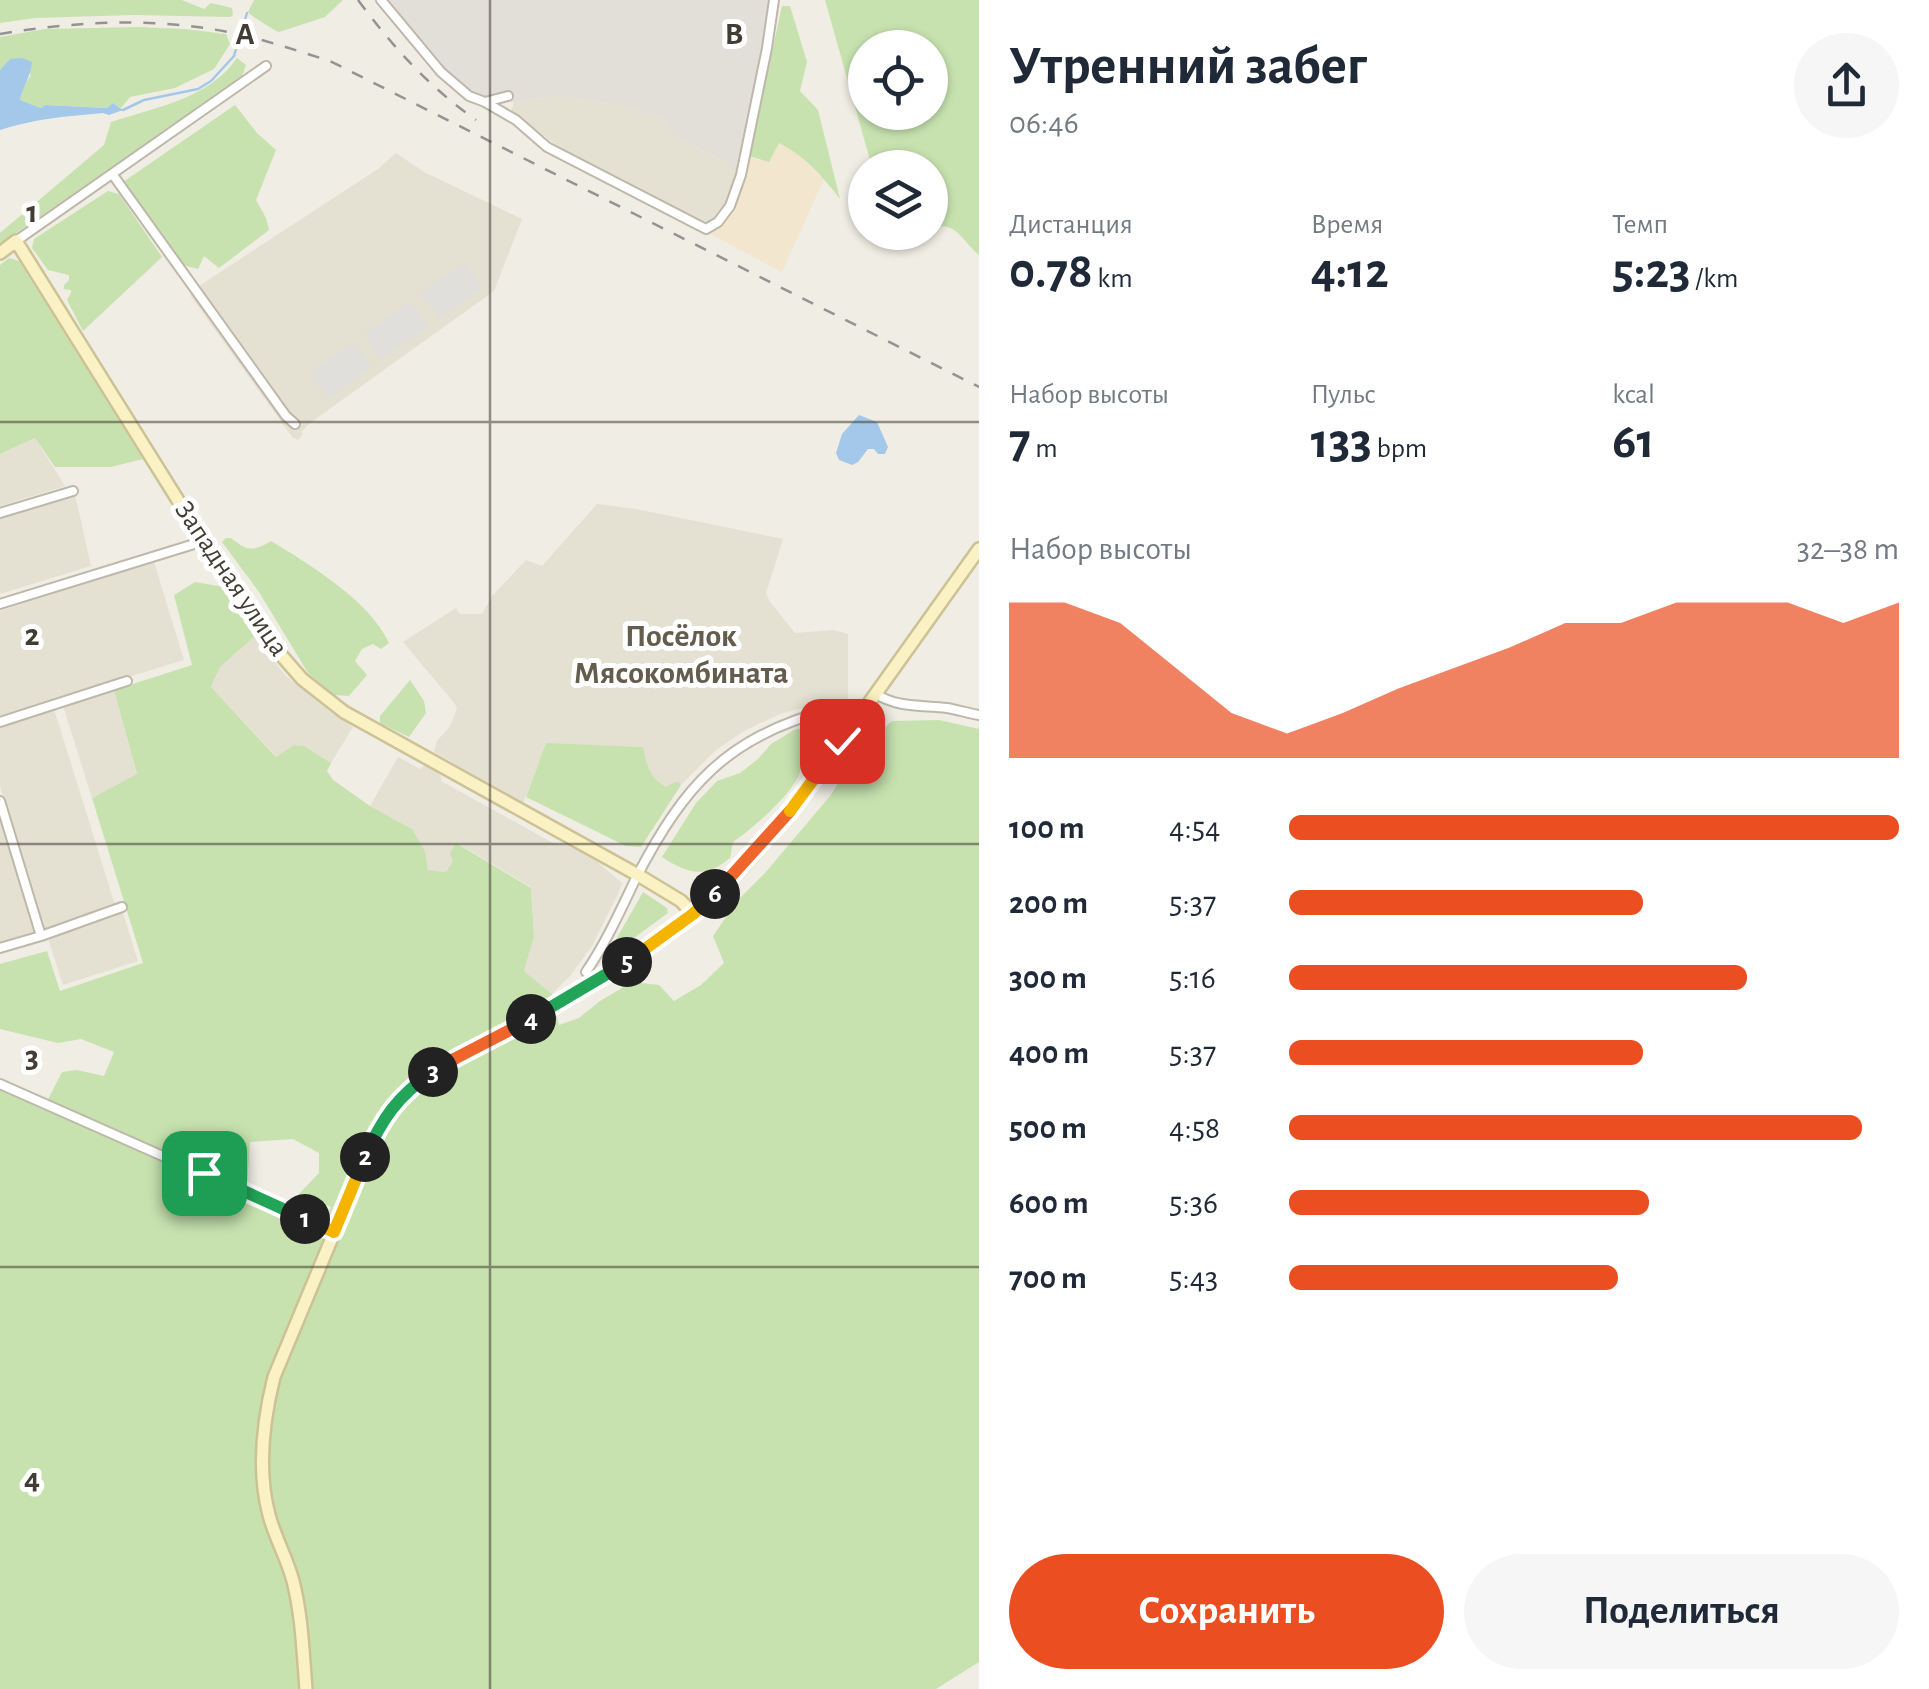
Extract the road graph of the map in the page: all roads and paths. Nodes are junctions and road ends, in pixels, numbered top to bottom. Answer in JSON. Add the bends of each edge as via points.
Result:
{"nodes":[{"id":1,"x":381,"y":0,"type":"edge"},
{"id":2,"x":774,"y":0,"type":"edge"},
{"id":3,"x":266,"y":66,"type":"dead end"},
{"id":4,"x":508,"y":96,"type":"dead end"},
{"id":5,"x":485,"y":102,"type":"junction"},
{"id":6,"x":113,"y":175,"type":"junction"},
{"id":7,"x":16,"y":241,"type":"junction"},
{"id":8,"x":0,"y":252,"type":"edge"},
{"id":9,"x":294,"y":424,"type":"dead end"},
{"id":10,"x":73,"y":491,"type":"dead end"},
{"id":11,"x":0,"y":513,"type":"edge"},
{"id":12,"x":204,"y":541,"type":"junction"},
{"id":13,"x":979,"y":549,"type":"edge"},
{"id":14,"x":0,"y":604,"type":"edge"},
{"id":15,"x":127,"y":681,"type":"dead end"},
{"id":16,"x":876,"y":694,"type":"junction"},
{"id":17,"x":827,"y":710,"type":"dead end"},
{"id":18,"x":979,"y":716,"type":"edge"},
{"id":19,"x":0,"y":722,"type":"edge"},
{"id":20,"x":0,"y":802,"type":"edge"},
{"id":21,"x":638,"y":875,"type":"junction"},
{"id":22,"x":122,"y":907,"type":"dead end"},
{"id":23,"x":693,"y":914,"type":"junction"},
{"id":24,"x":41,"y":936,"type":"junction"},
{"id":25,"x":0,"y":948,"type":"edge"},
{"id":26,"x":586,"y":972,"type":"dead end"},
{"id":27,"x":0,"y":1084,"type":"edge"},
{"id":28,"x":334,"y":1232,"type":"junction"},
{"id":29,"x":306,"y":1689,"type":"edge"}],
"edges":[{"from":1,"to":5,"type":"street","via":[[441,72]]},
{"from":2,"to":5,"type":"street","via":[[741,175],[730,206],[706,229],[558,154]]},
{"from":3,"to":6,"type":"street"},
{"from":4,"to":5,"type":"street"},
{"from":6,"to":7,"type":"street"},
{"from":6,"to":9,"type":"street"},
{"from":7,"to":8,"type":"main road"},
{"from":7,"to":12,"type":"main road","name":"Западная улица"},
{"from":10,"to":11,"type":"street"},
{"from":12,"to":14,"type":"street"},
{"from":12,"to":21,"type":"main road","name":"Западная улица","via":[[279,655],[315,690]]},
{"from":13,"to":16,"type":"main road"},
{"from":15,"to":19,"type":"street"},
{"from":16,"to":18,"type":"street","via":[[901,705]]},
{"from":16,"to":23,"type":"main road","via":[[808,788]]},
{"from":17,"to":21,"type":"street","via":[[761,734],[719,761],[669,818]]},
{"from":20,"to":24,"type":"street"},
{"from":21,"to":23,"type":"main road","name":"Западная улица"},
{"from":21,"to":26,"type":"street"},
{"from":22,"to":24,"type":"street"},
{"from":23,"to":28,"type":"main road","via":[[624,964],[456,1058],[396,1102],[379,1125]]},
{"from":24,"to":25,"type":"street"},
{"from":27,"to":28,"type":"street"},
{"from":28,"to":29,"type":"main road","via":[[274,1376],[263,1444],[269,1514],[298,1607]]}]}
